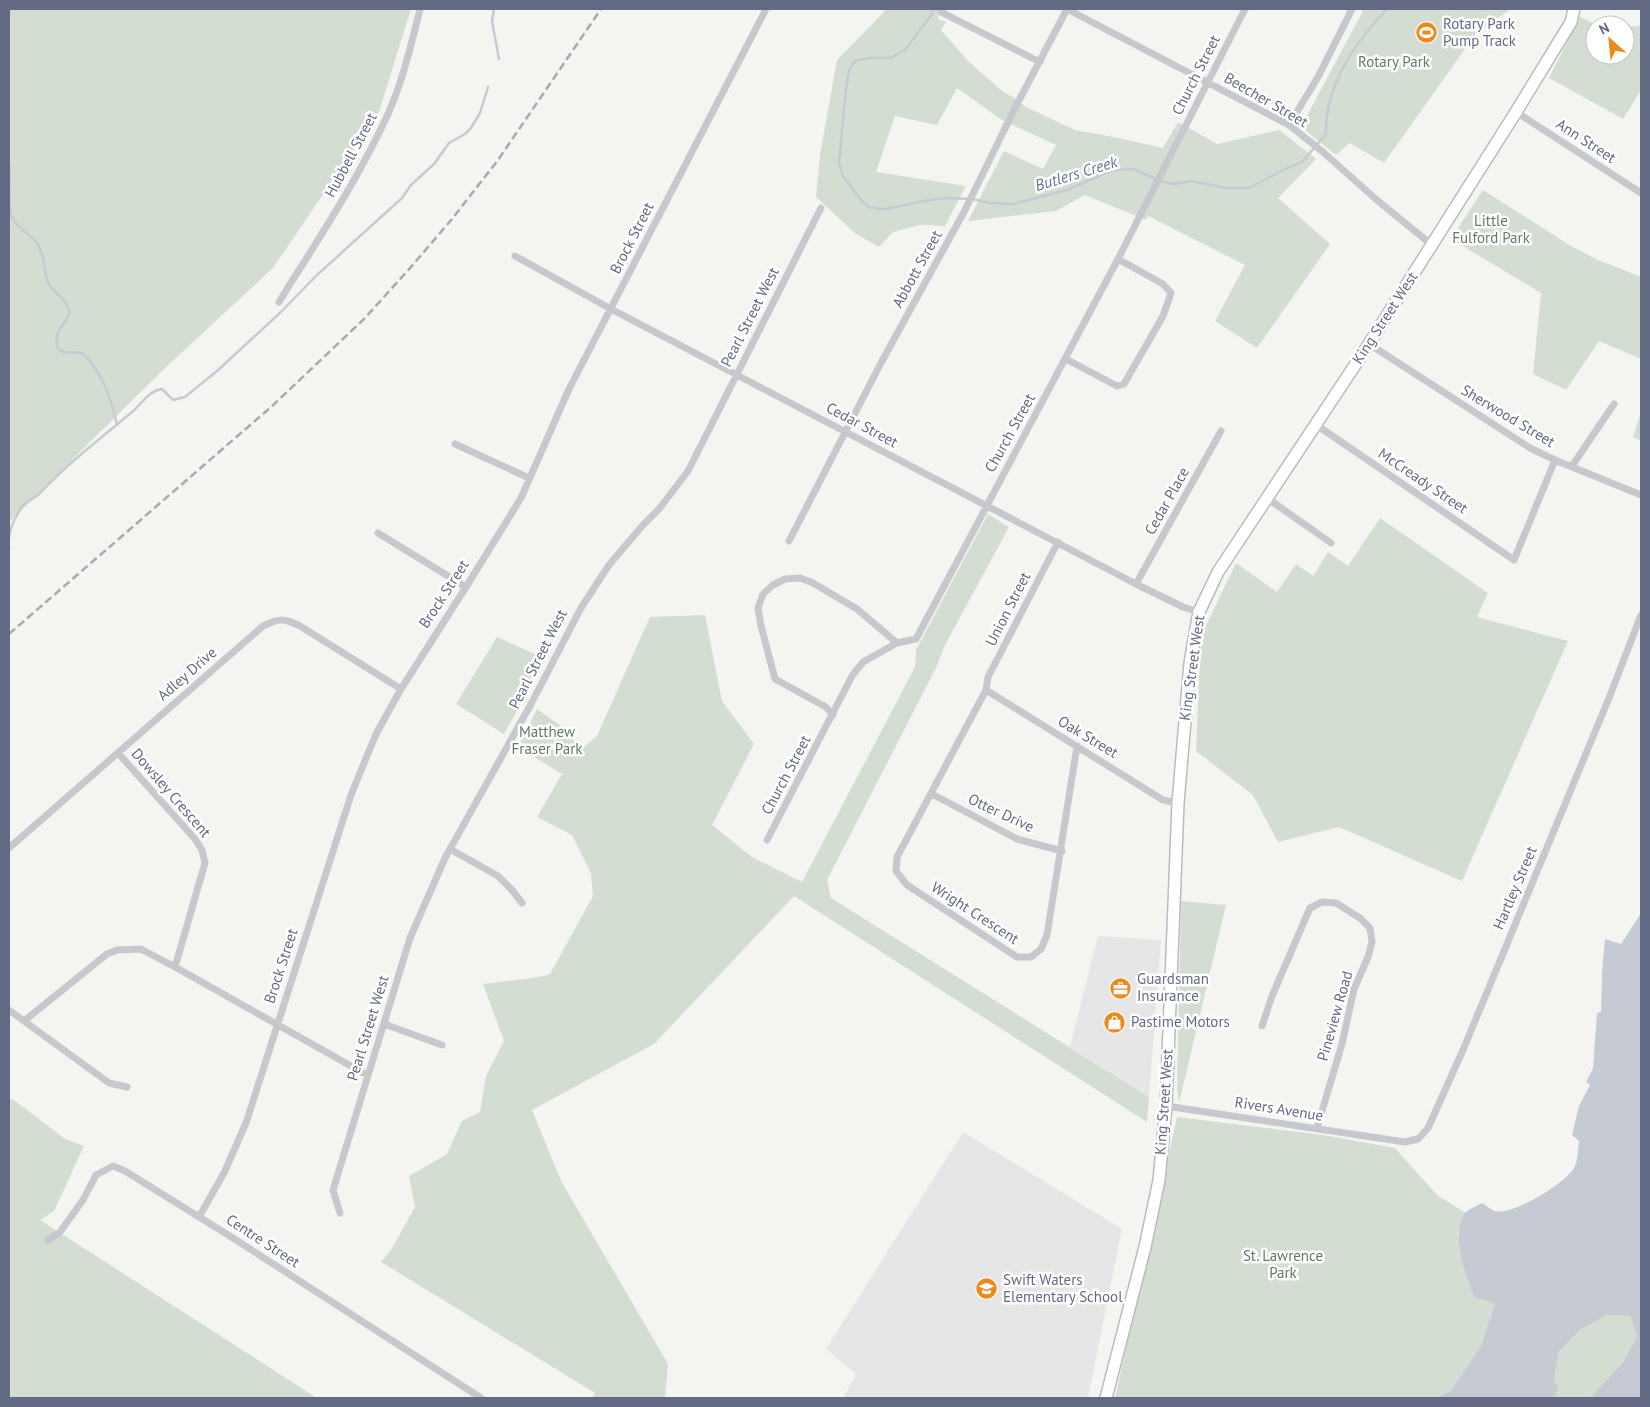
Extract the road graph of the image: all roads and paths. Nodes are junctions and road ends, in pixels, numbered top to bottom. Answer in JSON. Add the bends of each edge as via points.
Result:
{"nodes":[{"id":1,"x":420,"y":9,"type":"edge"},
{"id":2,"x":766,"y":9,"type":"edge"},
{"id":3,"x":1067,"y":9,"type":"edge"},
{"id":4,"x":1245,"y":9,"type":"edge"},
{"id":5,"x":1352,"y":9,"type":"edge"},
{"id":6,"x":1574,"y":9,"type":"edge"},
{"id":7,"x":941,"y":12,"type":"dead end"},
{"id":8,"x":1040,"y":62,"type":"junction"},
{"id":9,"x":1207,"y":82,"type":"junction"},
{"id":10,"x":1516,"y":112,"type":"junction"},
{"id":11,"x":1289,"y":125,"type":"junction"},
{"id":12,"x":1641,"y":193,"type":"edge"},
{"id":13,"x":821,"y":208,"type":"dead end"},
{"id":14,"x":1432,"y":245,"type":"junction"},
{"id":15,"x":515,"y":256,"type":"dead end"},
{"id":16,"x":1118,"y":259,"type":"junction"},
{"id":17,"x":279,"y":302,"type":"dead end"},
{"id":18,"x":611,"y":309,"type":"junction"},
{"id":19,"x":1369,"y":344,"type":"junction"},
{"id":20,"x":1066,"y":358,"type":"junction"},
{"id":21,"x":736,"y":375,"type":"junction"},
{"id":22,"x":1614,"y":404,"type":"dead end"},
{"id":23,"x":1315,"y":424,"type":"junction"},
{"id":24,"x":1221,"y":431,"type":"dead end"},
{"id":25,"x":846,"y":432,"type":"junction"},
{"id":26,"x":455,"y":444,"type":"dead end"},
{"id":27,"x":1554,"y":460,"type":"junction"},
{"id":28,"x":1572,"y":466,"type":"junction"},
{"id":29,"x":529,"y":478,"type":"junction"},
{"id":30,"x":1641,"y":495,"type":"edge"},
{"id":31,"x":1267,"y":498,"type":"junction"},
{"id":32,"x":986,"y":505,"type":"junction"},
{"id":33,"x":378,"y":533,"type":"dead end"},
{"id":34,"x":789,"y":541,"type":"dead end"},
{"id":35,"x":1058,"y":542,"type":"junction"},
{"id":36,"x":1331,"y":544,"type":"dead end"},
{"id":37,"x":1136,"y":584,"type":"junction"},
{"id":38,"x":466,"y":587,"type":"junction"},
{"id":39,"x":1199,"y":612,"type":"junction"},
{"id":40,"x":1641,"y":615,"type":"edge"},
{"id":41,"x":897,"y":643,"type":"junction"},
{"id":42,"x":401,"y":689,"type":"junction"},
{"id":43,"x":986,"y":690,"type":"junction"},
{"id":44,"x":833,"y":715,"type":"junction"},
{"id":45,"x":1077,"y":746,"type":"junction"},
{"id":46,"x":118,"y":753,"type":"junction"},
{"id":47,"x":932,"y":794,"type":"junction"},
{"id":48,"x":1178,"y":802,"type":"junction"},
{"id":49,"x":767,"y":840,"type":"dead end"},
{"id":50,"x":9,"y":848,"type":"edge"},
{"id":51,"x":450,"y":849,"type":"junction"},
{"id":52,"x":1062,"y":851,"type":"junction"},
{"id":53,"x":522,"y":902,"type":"dead end"},
{"id":54,"x":175,"y":967,"type":"junction"},
{"id":55,"x":9,"y":1010,"type":"edge"},
{"id":56,"x":24,"y":1021,"type":"junction"},
{"id":57,"x":276,"y":1023,"type":"junction"},
{"id":58,"x":384,"y":1024,"type":"junction"},
{"id":59,"x":1262,"y":1026,"type":"dead end"},
{"id":60,"x":442,"y":1045,"type":"dead end"},
{"id":61,"x":367,"y":1075,"type":"junction"},
{"id":62,"x":127,"y":1087,"type":"dead end"},
{"id":63,"x":1166,"y":1106,"type":"junction"},
{"id":64,"x":1318,"y":1128,"type":"junction"},
{"id":65,"x":1388,"y":1139,"type":"joint"},
{"id":66,"x":340,"y":1213,"type":"dead end"},
{"id":67,"x":199,"y":1217,"type":"junction"},
{"id":68,"x":48,"y":1240,"type":"dead end"},
{"id":69,"x":481,"y":1398,"type":"edge"},
{"id":70,"x":1106,"y":1398,"type":"edge"}],
"edges":[{"from":1,"to":17,"type":"street","name":"Hubbell Street","via":[[405,71],[388,114],[334,214]]},
{"from":2,"to":18,"type":"street","name":"Brock Street"},
{"from":3,"to":8,"type":"street","name":"Abbott Street"},
{"from":3,"to":9,"type":"street","name":"Beecher Street"},
{"from":4,"to":9,"type":"street","name":"Church Street"},
{"from":5,"to":11,"type":"street","via":[[1318,77]]},
{"from":6,"to":10,"type":"main road","name":"King Street West","via":[[1571,22]]},
{"from":7,"to":8,"type":"street"},
{"from":8,"to":25,"type":"street","name":"Abbott Street"},
{"from":9,"to":11,"type":"street","name":"Beecher Street"},
{"from":9,"to":16,"type":"street","name":"Church Street"},
{"from":10,"to":12,"type":"street","name":"Ann Street"},
{"from":10,"to":14,"type":"main road","name":"King Street West"},
{"from":11,"to":14,"type":"street","name":"Beecher Street"},
{"from":13,"to":21,"type":"street","name":"Pearl Street West"},
{"from":14,"to":19,"type":"main road","name":"King Street West"},
{"from":15,"to":18,"type":"street","name":"Cedar Street"},
{"from":16,"to":20,"type":"street","name":"Church Street"},
{"from":16,"to":20,"type":"street","via":[[1163,284],[1170,293],[1163,316],[1124,384],[1117,386]]},
{"from":18,"to":21,"type":"street","name":"Cedar Street"},
{"from":18,"to":29,"type":"street","name":"Brock Street","via":[[569,389]]},
{"from":19,"to":23,"type":"main road","name":"King Street West"},
{"from":19,"to":27,"type":"street","name":"Sherwood Street","via":[[1506,433]]},
{"from":20,"to":32,"type":"street","name":"Church Street"},
{"from":21,"to":25,"type":"street","name":"Cedar Street"},
{"from":21,"to":51,"type":"street","name":"Pearl Street West","via":[[688,471],[609,565],[580,608]]},
{"from":22,"to":28,"type":"street"},
{"from":23,"to":27,"type":"street","name":"McCready Street","via":[[1514,560]]},
{"from":23,"to":31,"type":"main road","name":"King Street West"},
{"from":24,"to":37,"type":"street","name":"Cedar Place"},
{"from":25,"to":32,"type":"street","name":"Cedar Street"},
{"from":25,"to":34,"type":"street","name":"Abbott Street"},
{"from":26,"to":29,"type":"street"},
{"from":27,"to":28,"type":"street","name":"Sherwood Street"},
{"from":28,"to":30,"type":"street","name":"Sherwood Street"},
{"from":29,"to":38,"type":"street","name":"Brock Street","via":[[521,498]]},
{"from":31,"to":36,"type":"street"},
{"from":31,"to":39,"type":"main road","name":"King Street West","via":[[1218,572]]},
{"from":32,"to":35,"type":"street","name":"Cedar Street"},
{"from":32,"to":41,"type":"street","name":"Church Street","via":[[916,639]]},
{"from":33,"to":38,"type":"street"},
{"from":35,"to":37,"type":"street","name":"Cedar Street"},
{"from":35,"to":43,"type":"street","name":"Union Street","via":[[988,677]]},
{"from":37,"to":39,"type":"street","name":"Cedar Street"},
{"from":38,"to":42,"type":"street","name":"Brock Street"},
{"from":39,"to":48,"type":"main road","name":"King Street West","via":[[1190,663]]},
{"from":40,"to":65,"type":"street","name":"Hartley Street","via":[[1607,704],[1428,1128],[1418,1139],[1405,1142]]},
{"from":41,"to":44,"type":"street","name":"Church Street","via":[[863,662],[852,676]]},
{"from":41,"to":44,"type":"street","via":[[857,609],[800,578],[785,578],[763,594],[758,608],[775,679],[826,707]]},
{"from":42,"to":46,"type":"street","name":"Adley Drive","via":[[300,626],[286,619],[276,620],[263,626]]},
{"from":42,"to":57,"type":"street","name":"Brock Street","via":[[376,734],[351,795]]},
{"from":43,"to":45,"type":"street","name":"Oak Street"},
{"from":43,"to":47,"type":"street","name":"Wright Crescent"},
{"from":44,"to":49,"type":"street","name":"Church Street"},
{"from":45,"to":48,"type":"street","name":"Oak Street","via":[[1163,800]]},
{"from":45,"to":52,"type":"street","name":"Wright Crescent"},
{"from":46,"to":50,"type":"street","name":"Adley Drive"},
{"from":46,"to":54,"type":"street","name":"Dowsley Crescent","via":[[195,838],[202,850],[205,863]]},
{"from":47,"to":52,"type":"street","name":"Otter Drive","via":[[1017,839]]},
{"from":47,"to":52,"type":"street","name":"Wright Crescent","via":[[897,857],[896,871],[907,885],[1017,957],[1031,957],[1041,949],[1047,936]]},
{"from":48,"to":63,"type":"main road","name":"King Street West"},
{"from":51,"to":53,"type":"street","via":[[498,876]]},
{"from":51,"to":58,"type":"street","name":"Pearl Street West","via":[[410,938]]},
{"from":54,"to":56,"type":"street","via":[[141,949],[117,950],[107,954]]},
{"from":54,"to":57,"type":"street"},
{"from":55,"to":56,"type":"street"},
{"from":56,"to":62,"type":"street","via":[[110,1083]]},
{"from":57,"to":61,"type":"street"},
{"from":57,"to":67,"type":"street","name":"Brock Street","via":[[246,1122],[224,1173]]},
{"from":58,"to":60,"type":"street"},
{"from":58,"to":61,"type":"street","name":"Pearl Street West"},
{"from":59,"to":64,"type":"street","name":"Pineview Road","via":[[1310,908],[1322,902],[1336,904],[1370,928],[1372,942],[1354,989]]},
{"from":61,"to":66,"type":"street","name":"Pearl Street West","via":[[333,1190]]},
{"from":63,"to":64,"type":"street","name":"Rivers Avenue"},
{"from":63,"to":70,"type":"main road","name":"King Street West","via":[[1151,1218]]},
{"from":64,"to":65,"type":"street","name":"Rivers Avenue"},
{"from":67,"to":68,"type":"street","name":"Centre Street","via":[[113,1166],[96,1174],[84,1200],[60,1232]]},
{"from":67,"to":69,"type":"street","name":"Centre Street"}]}
